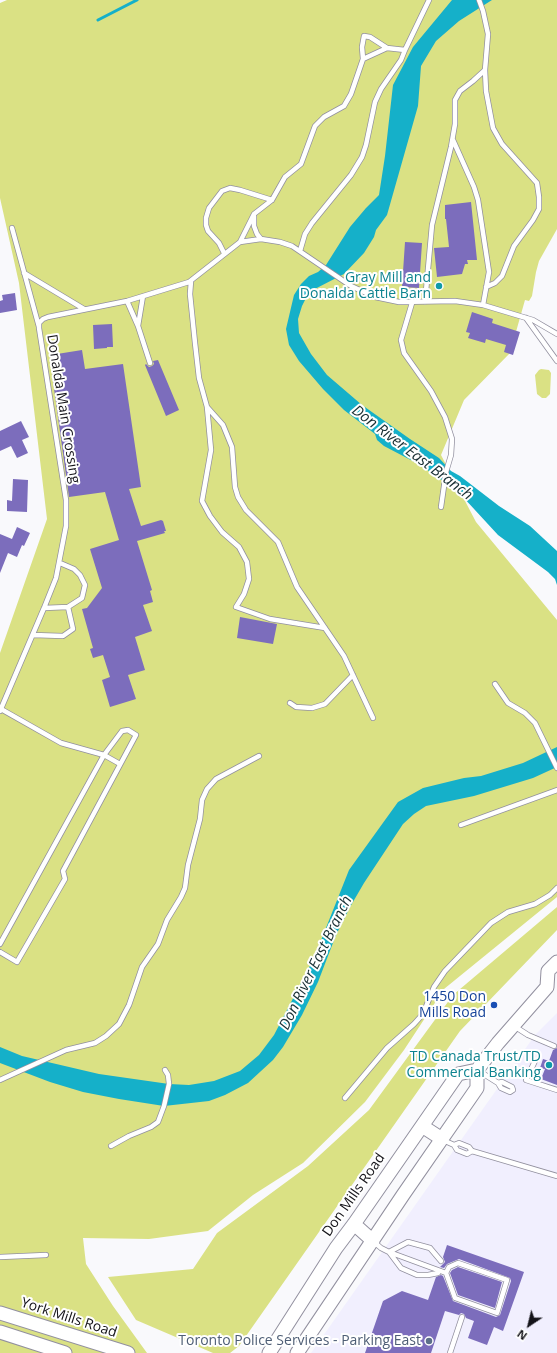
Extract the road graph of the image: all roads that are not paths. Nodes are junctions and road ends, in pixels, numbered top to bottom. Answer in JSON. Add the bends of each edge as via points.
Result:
{"nodes":[{"id":1,"x":429,"y":0,"type":"edge"},
{"id":2,"x":479,"y":0,"type":"edge"},
{"id":3,"x":387,"y":48,"type":"junction"},
{"id":4,"x":404,"y":50,"type":"junction"},
{"id":5,"x":363,"y":59,"type":"junction"},
{"id":6,"x":485,"y":70,"type":"junction"},
{"id":7,"x":453,"y":140,"type":"junction"},
{"id":8,"x":272,"y":200,"type":"junction"},
{"id":9,"x":254,"y":214,"type":"junction"},
{"id":10,"x":12,"y":228,"type":"dead end"},
{"id":11,"x":261,"y":239,"type":"junction"},
{"id":12,"x":240,"y":242,"type":"junction"},
{"id":13,"x":300,"y":251,"type":"junction"},
{"id":14,"x":224,"y":253,"type":"junction"},
{"id":15,"x":24,"y":273,"type":"junction"},
{"id":16,"x":191,"y":282,"type":"junction"},
{"id":17,"x":486,"y":287,"type":"junction"},
{"id":18,"x":143,"y":296,"type":"junction"},
{"id":19,"x":127,"y":301,"type":"junction"},
{"id":20,"x":425,"y":302,"type":"junction"},
{"id":21,"x":412,"y":303,"type":"junction"},
{"id":22,"x":483,"y":305,"type":"junction"},
{"id":23,"x":84,"y":310,"type":"junction"},
{"id":24,"x":526,"y":318,"type":"junction"},
{"id":25,"x":138,"y":326,"type":"junction"},
{"id":26,"x":39,"y":328,"type":"junction"},
{"id":27,"x":557,"y":334,"type":"edge"},
{"id":28,"x":557,"y":361,"type":"edge"},
{"id":29,"x":150,"y":363,"type":"dead end"},
{"id":30,"x":207,"y":407,"type":"junction"},
{"id":31,"x":441,"y":507,"type":"dead end"},
{"id":32,"x":60,"y":563,"type":"junction"},
{"id":33,"x":68,"y":607,"type":"junction"},
{"id":34,"x":44,"y":608,"type":"junction"},
{"id":35,"x":325,"y":628,"type":"junction"},
{"id":36,"x":33,"y":635,"type":"junction"},
{"id":37,"x":353,"y":675,"type":"junction"},
{"id":38,"x":495,"y":684,"type":"dead end"},
{"id":39,"x":290,"y":703,"type":"dead end"},
{"id":40,"x":0,"y":710,"type":"edge"},
{"id":41,"x":373,"y":718,"type":"dead end"},
{"id":42,"x":104,"y":754,"type":"junction"},
{"id":43,"x":259,"y":756,"type":"dead end"},
{"id":44,"x":120,"y":764,"type":"junction"},
{"id":45,"x":557,"y":768,"type":"edge"},
{"id":46,"x":557,"y":790,"type":"edge"},
{"id":47,"x":461,"y":825,"type":"dead end"},
{"id":48,"x":557,"y":888,"type":"edge"},
{"id":49,"x":0,"y":944,"type":"edge"},
{"id":50,"x":0,"y":952,"type":"edge"},
{"id":51,"x":557,"y":962,"type":"edge"},
{"id":52,"x":552,"y":987,"type":"edge"},
{"id":53,"x":513,"y":1025,"type":"junction"},
{"id":54,"x":554,"y":1046,"type":"dead end"},
{"id":55,"x":534,"y":1061,"type":"dead end"},
{"id":56,"x":165,"y":1070,"type":"dead end"},
{"id":57,"x":477,"y":1070,"type":"junction"},
{"id":58,"x":0,"y":1080,"type":"edge"},
{"id":59,"x":498,"y":1083,"type":"dead end"},
{"id":60,"x":557,"y":1090,"type":"edge"},
{"id":61,"x":345,"y":1098,"type":"dead end"},
{"id":62,"x":422,"y":1126,"type":"junction"},
{"id":63,"x":442,"y":1139,"type":"junction"},
{"id":64,"x":111,"y":1146,"type":"dead end"},
{"id":65,"x":557,"y":1176,"type":"edge"},
{"id":66,"x":354,"y":1224,"type":"junction"},
{"id":67,"x":372,"y":1241,"type":"junction"},
{"id":68,"x":388,"y":1252,"type":"junction"},
{"id":69,"x":46,"y":1254,"type":"dead end"},
{"id":70,"x":0,"y":1257,"type":"edge"},
{"id":71,"x":441,"y":1261,"type":"dead end"},
{"id":72,"x":438,"y":1273,"type":"dead end"},
{"id":73,"x":446,"y":1273,"type":"junction"},
{"id":74,"x":0,"y":1312,"type":"edge"},
{"id":75,"x":462,"y":1317,"type":"dead end"},
{"id":76,"x":0,"y":1332,"type":"edge"},
{"id":77,"x":65,"y":1353,"type":"edge"},
{"id":78,"x":128,"y":1353,"type":"edge"},
{"id":79,"x":269,"y":1353,"type":"edge"},
{"id":80,"x":297,"y":1353,"type":"edge"},
{"id":81,"x":450,"y":1353,"type":"edge"}],
"edges":[{"from":1,"to":4,"type":"lane"},
{"from":2,"to":6,"type":"lane","via":[[488,34]]},
{"from":3,"to":4,"type":"lane"},
{"from":3,"to":5,"type":"lane"},
{"from":3,"to":5,"type":"lane","via":[[364,36]]},
{"from":4,"to":13,"type":"lane","via":[[401,60],[375,102],[362,157],[351,175],[312,223],[305,234]]},
{"from":5,"to":8,"type":"lane","via":[[344,106],[315,126],[302,164],[285,177]]},
{"from":6,"to":7,"type":"lane","via":[[455,97],[456,119]]},
{"from":6,"to":17,"type":"lane","via":[[486,91],[496,133],[502,144],[537,183],[539,197],[539,209],[514,246],[502,276]]},
{"from":7,"to":17,"type":"lane","via":[[477,197],[489,272]]},
{"from":7,"to":20,"type":"lane","via":[[432,225]]},
{"from":8,"to":9,"type":"lane"},
{"from":8,"to":14,"type":"lane","via":[[230,188],[222,191],[209,208],[206,225],[208,232],[219,243]]},
{"from":9,"to":11,"type":"lane","via":[[254,226]]},
{"from":9,"to":12,"type":"lane"},
{"from":10,"to":15,"type":"lane"},
{"from":11,"to":12,"type":"lane","name":"Donalda Main Crossing"},
{"from":11,"to":13,"type":"lane","name":"Donalda Main Crossing","via":[[287,244]]},
{"from":12,"to":14,"type":"lane","name":"Donalda Main Crossing"},
{"from":13,"to":21,"type":"lane","name":"Donalda Main Crossing","via":[[360,291],[380,298]]},
{"from":14,"to":16,"type":"lane","name":"Donalda Main Crossing"},
{"from":15,"to":23,"type":"lane"},
{"from":15,"to":26,"type":"lane"},
{"from":16,"to":18,"type":"lane","name":"Donalda Main Crossing"},
{"from":16,"to":30,"type":"lane","via":[[199,378]]},
{"from":17,"to":22,"type":"lane"},
{"from":18,"to":19,"type":"lane","name":"Donalda Main Crossing"},
{"from":18,"to":25,"type":"lane"},
{"from":19,"to":23,"type":"lane","name":"Donalda Main Crossing"},
{"from":19,"to":25,"type":"lane"},
{"from":20,"to":21,"type":"lane","name":"Donalda Main Crossing"},
{"from":20,"to":22,"type":"lane","name":"Donalda Main Crossing","via":[[455,301]]},
{"from":21,"to":31,"type":"lane","via":[[400,340],[404,353],[431,391],[445,417],[452,439]]},
{"from":22,"to":24,"type":"lane","name":"Donalda Main Crossing"},
{"from":23,"to":26,"type":"lane","name":"Donalda Main Crossing","via":[[44,318]]},
{"from":24,"to":27,"type":"lane","name":"Donalda Main Crossing"},
{"from":24,"to":28,"type":"lane"},
{"from":25,"to":29,"type":"lane"},
{"from":26,"to":32,"type":"lane","name":"Donalda Main Crossing","via":[[66,500],[66,526]]},
{"from":30,"to":35,"type":"lane","via":[[223,425],[232,447],[238,497],[246,510],[278,542],[297,587]]},
{"from":30,"to":35,"type":"lane","via":[[211,450],[202,501],[222,532],[239,547],[247,562],[249,579],[236,608],[270,619]]},
{"from":32,"to":33,"type":"lane","via":[[74,569],[85,585],[82,598]]},
{"from":32,"to":34,"type":"lane","name":"Donalda Main Crossing"},
{"from":33,"to":34,"type":"lane"},
{"from":33,"to":36,"type":"lane","via":[[73,630],[63,636]]},
{"from":34,"to":36,"type":"lane","name":"Donalda Main Crossing"},
{"from":35,"to":37,"type":"lane"},
{"from":36,"to":40,"type":"lane","name":"Donalda Main Crossing"},
{"from":37,"to":39,"type":"lane","via":[[325,704],[312,708]]},
{"from":37,"to":41,"type":"lane"},
{"from":38,"to":45,"type":"lane","via":[[508,703],[525,713],[535,723]]},
{"from":40,"to":42,"type":"lane","via":[[60,742]]},
{"from":42,"to":44,"type":"lane"},
{"from":42,"to":44,"type":"lane","via":[[122,731],[128,730],[136,735]]},
{"from":42,"to":49,"type":"lane"},
{"from":43,"to":58,"type":"lane","via":[[216,779],[207,789],[202,800],[183,892],[166,920],[158,944],[142,967],[129,1005],[119,1024],[95,1043],[66,1050]]},
{"from":44,"to":50,"type":"lane","via":[[62,871],[65,878],[17,962]]},
{"from":46,"to":47,"type":"lane"},
{"from":48,"to":61,"type":"lane","via":[[535,904],[508,912],[485,928],[445,971],[414,1024],[387,1048]]},
{"from":51,"to":52,"type":"main road","via":[[548,971]]},
{"from":52,"to":53,"type":"main road"},
{"from":53,"to":54,"type":"lane","via":[[528,1035]]},
{"from":53,"to":57,"type":"main road"},
{"from":55,"to":60,"type":"lane","via":[[526,1080]]},
{"from":56,"to":64,"type":"lane","via":[[169,1084],[158,1122]]},
{"from":57,"to":59,"type":"lane"},
{"from":57,"to":62,"type":"main road","name":"Don Mills Road","via":[[458,1074]]},
{"from":57,"to":63,"type":"main road","via":[[477,1088]]},
{"from":62,"to":63,"type":"main road"},
{"from":62,"to":66,"type":"main road","name":"Don Mills Road"},
{"from":63,"to":65,"type":"lane","via":[[467,1154],[472,1151]]},
{"from":63,"to":67,"type":"main road"},
{"from":66,"to":67,"type":"main road"},
{"from":66,"to":79,"type":"main road","name":"Don Mills Road"},
{"from":67,"to":68,"type":"lane"},
{"from":67,"to":80,"type":"main road"},
{"from":68,"to":71,"type":"lane","via":[[408,1242],[430,1248]]},
{"from":68,"to":72,"type":"lane","via":[[401,1268],[417,1275]]},
{"from":68,"to":73,"type":"lane"},
{"from":69,"to":70,"type":"lane"},
{"from":73,"to":73,"type":"lane","via":[[449,1266],[458,1262],[507,1280],[497,1313],[455,1298]]},
{"from":74,"to":78,"type":"main road","name":"York Mills Road"},
{"from":75,"to":81,"type":"lane"},
{"from":76,"to":77,"type":"main road"}]}
